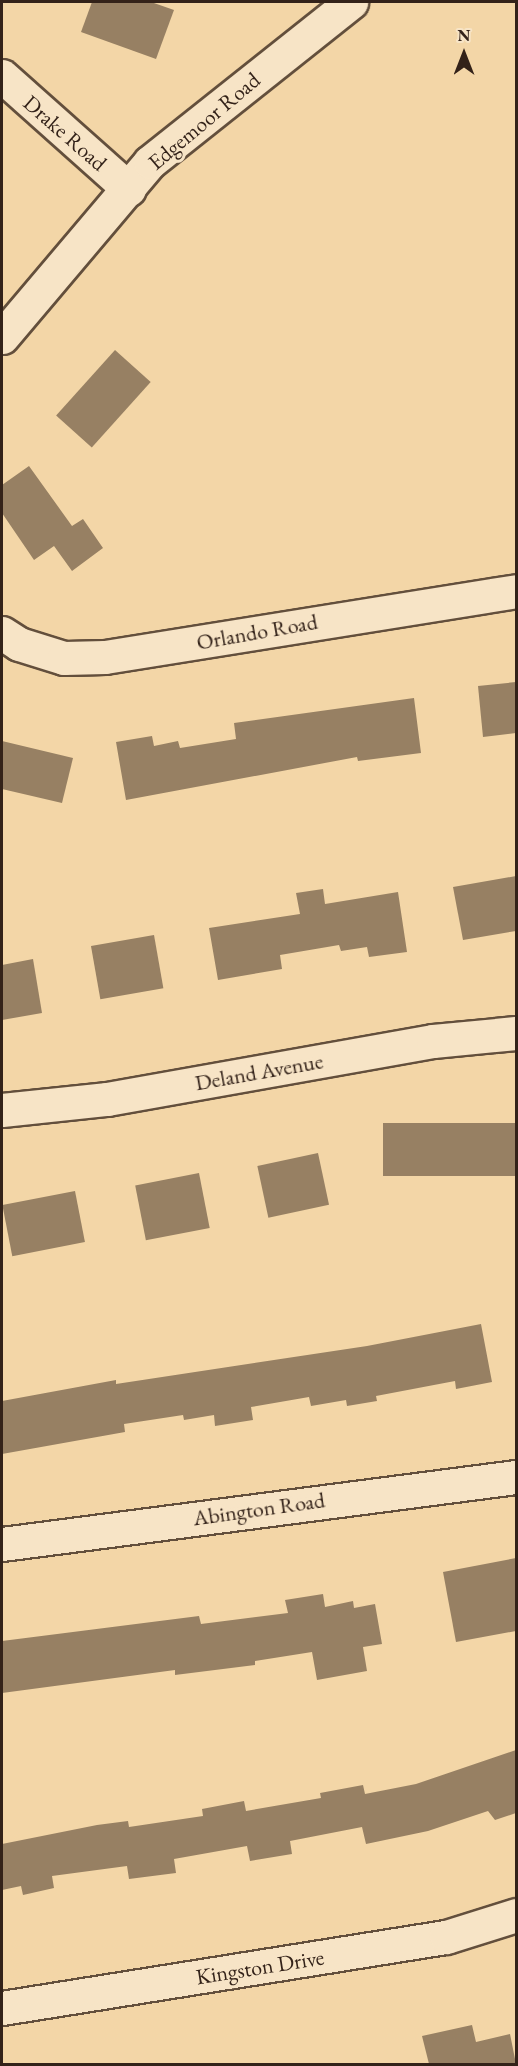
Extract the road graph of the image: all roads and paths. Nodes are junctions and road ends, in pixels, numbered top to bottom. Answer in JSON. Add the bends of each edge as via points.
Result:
{"nodes":[{"id":1,"x":351,"y":2,"type":"edge"},
{"id":2,"x":2,"y":76,"type":"edge"},
{"id":3,"x":129,"y":189,"type":"junction"},
{"id":4,"x":2,"y":337,"type":"edge"},
{"id":5,"x":516,"y":591,"type":"edge"},
{"id":6,"x":2,"y":633,"type":"edge"},
{"id":7,"x":516,"y":1034,"type":"edge"},
{"id":8,"x":2,"y":1110,"type":"edge"},
{"id":9,"x":516,"y":1476,"type":"edge"},
{"id":10,"x":2,"y":1544,"type":"edge"},
{"id":11,"x":516,"y":1915,"type":"edge"},
{"id":12,"x":2,"y":2008,"type":"edge"}],
"edges":[{"from":1,"to":3,"type":"street","name":"Edgemoor Road","via":[[150,162]]},
{"from":2,"to":3,"type":"street","name":"Drake Road"},
{"from":3,"to":4,"type":"street","name":"Edgemoor Road"},
{"from":5,"to":6,"type":"street","name":"Orlando Road","via":[[105,657],[64,658],[20,644]]},
{"from":7,"to":8,"type":"street","name":"Deland Avenue","via":[[433,1041],[107,1099]]},
{"from":9,"to":10,"type":"street","name":"Abington Road"},
{"from":11,"to":12,"type":"street","name":"Kingston Drive","via":[[446,1937]]}]}
